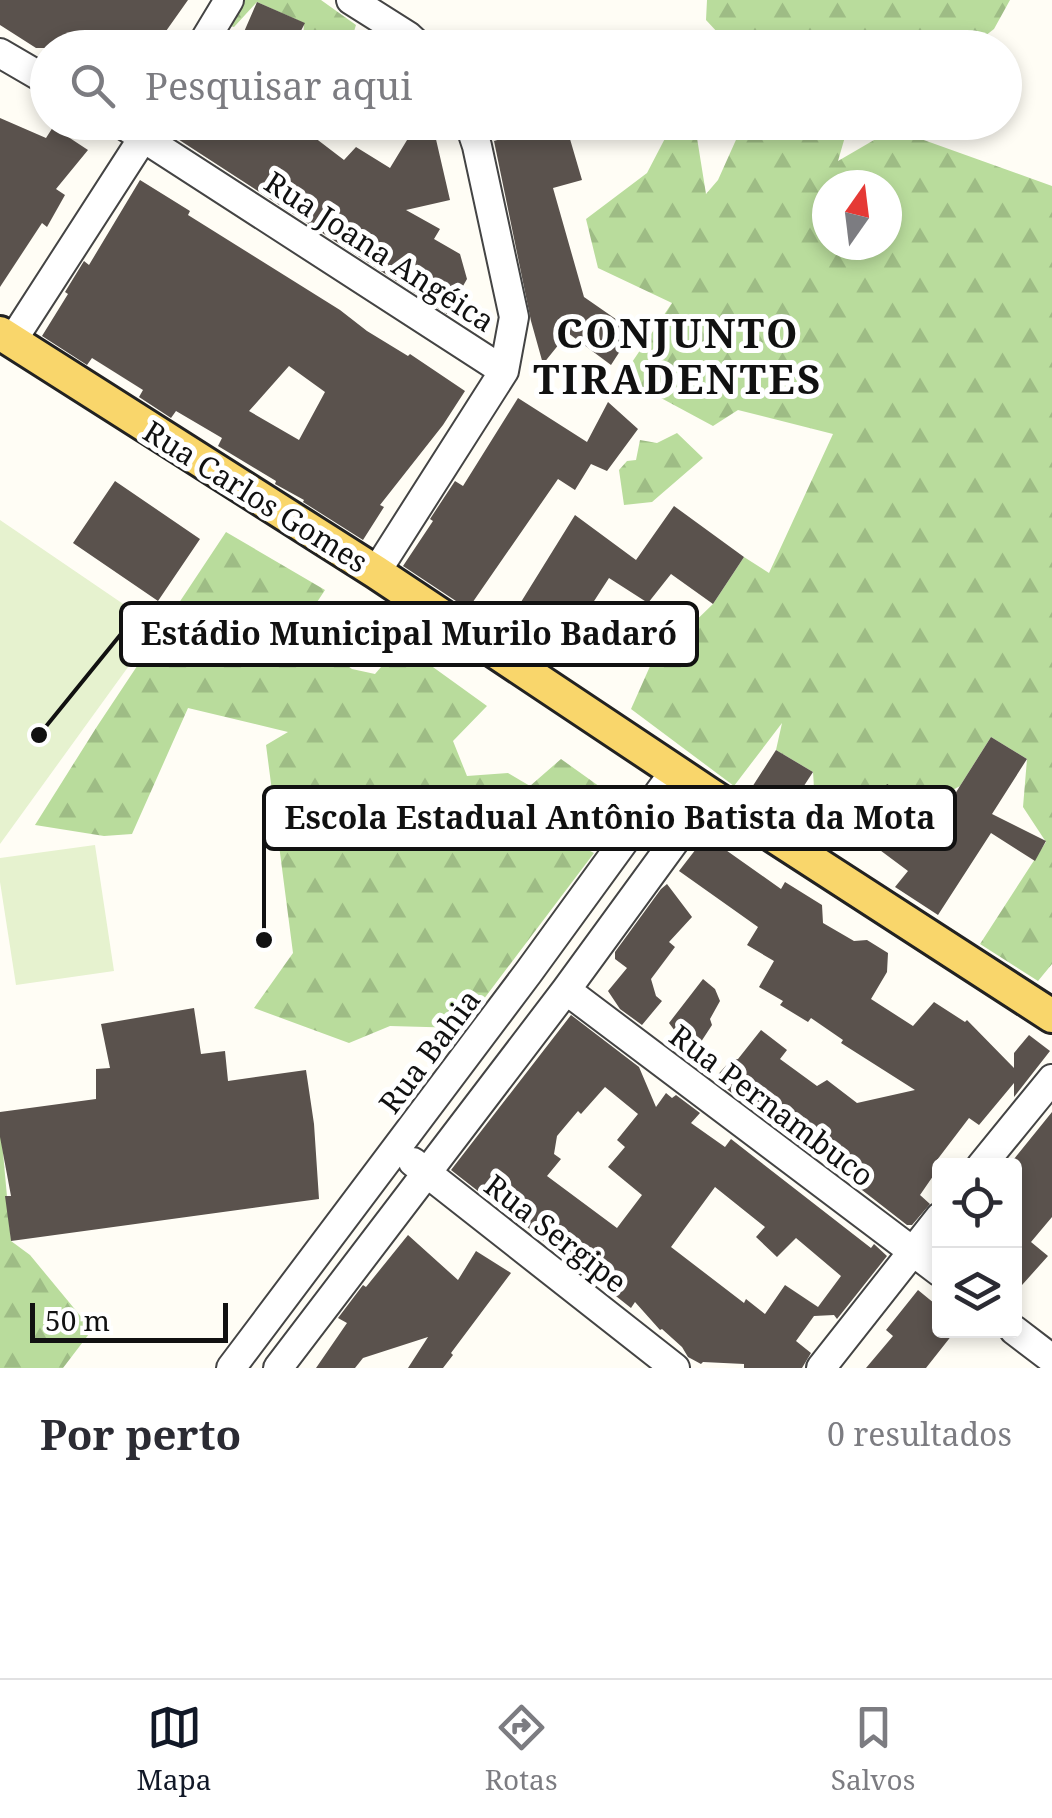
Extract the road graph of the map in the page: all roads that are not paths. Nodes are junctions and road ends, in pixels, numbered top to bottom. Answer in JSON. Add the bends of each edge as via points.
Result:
{"nodes":[{"id":1,"x":229,"y":0,"type":"edge"},
{"id":2,"x":351,"y":0,"type":"edge"},
{"id":3,"x":211,"y":30,"type":"edge"},
{"id":4,"x":398,"y":30,"type":"edge"},
{"id":5,"x":0,"y":53,"type":"edge"},
{"id":6,"x":30,"y":70,"type":"edge"},
{"id":7,"x":131,"y":140,"type":"edge"},
{"id":8,"x":159,"y":140,"type":"edge"},
{"id":9,"x":475,"y":140,"type":"edge"},
{"id":10,"x":6,"y":337,"type":"edge"},
{"id":11,"x":504,"y":370,"type":"junction"},
{"id":12,"x":376,"y":572,"type":"junction"},
{"id":13,"x":675,"y":771,"type":"junction"},
{"id":14,"x":709,"y":794,"type":"junction"},
{"id":15,"x":566,"y":990,"type":"junction"},
{"id":16,"x":1052,"y":1016,"type":"edge"},
{"id":17,"x":1052,"y":1079,"type":"edge"},
{"id":18,"x":396,"y":1149,"type":"junction"},
{"id":19,"x":988,"y":1158,"type":"edge"},
{"id":20,"x":425,"y":1172,"type":"junction"},
{"id":21,"x":932,"y":1227,"type":"edge"},
{"id":22,"x":912,"y":1251,"type":"junction"},
{"id":23,"x":932,"y":1266,"type":"edge"},
{"id":24,"x":1022,"y":1336,"type":"edge"},
{"id":25,"x":252,"y":1340,"type":"junction"},
{"id":26,"x":1052,"y":1359,"type":"edge"},
{"id":27,"x":282,"y":1367,"type":"edge"},
{"id":28,"x":231,"y":1368,"type":"edge"},
{"id":29,"x":675,"y":1368,"type":"edge"},
{"id":30,"x":821,"y":1368,"type":"edge"}],
"edges":[{"from":1,"to":3,"type":"street"},
{"from":2,"to":4,"type":"street"},
{"from":5,"to":6,"type":"street"},
{"from":7,"to":10,"type":"street"},
{"from":8,"to":11,"type":"street","name":"Rua Joana Angéica"},
{"from":9,"to":11,"type":"street","via":[[514,317]]},
{"from":10,"to":12,"type":"main road","name":"Rua Carlos Gomes"},
{"from":11,"to":12,"type":"street"},
{"from":12,"to":13,"type":"main road","name":"Rua Carlos Gomes"},
{"from":13,"to":14,"type":"main road","name":"Rua Carlos Gomes"},
{"from":13,"to":18,"type":"street","name":"Rua Bahia"},
{"from":14,"to":15,"type":"street"},
{"from":14,"to":16,"type":"main road","name":"Rua Carlos Gomes"},
{"from":15,"to":20,"type":"street"},
{"from":15,"to":22,"type":"street","name":"Rua Pernambuco"},
{"from":17,"to":19,"type":"street"},
{"from":18,"to":20,"type":"street","name":"Rua Sergipe"},
{"from":18,"to":25,"type":"street","name":"Rua Bahia"},
{"from":20,"to":27,"type":"street"},
{"from":20,"to":29,"type":"street","name":"Rua Sergipe"},
{"from":21,"to":22,"type":"street"},
{"from":22,"to":23,"type":"street","name":"Rua Pernambuco"},
{"from":22,"to":30,"type":"street"},
{"from":24,"to":26,"type":"street"},
{"from":25,"to":27,"type":"street"},
{"from":25,"to":28,"type":"street","name":"Rua Bahia"}]}
